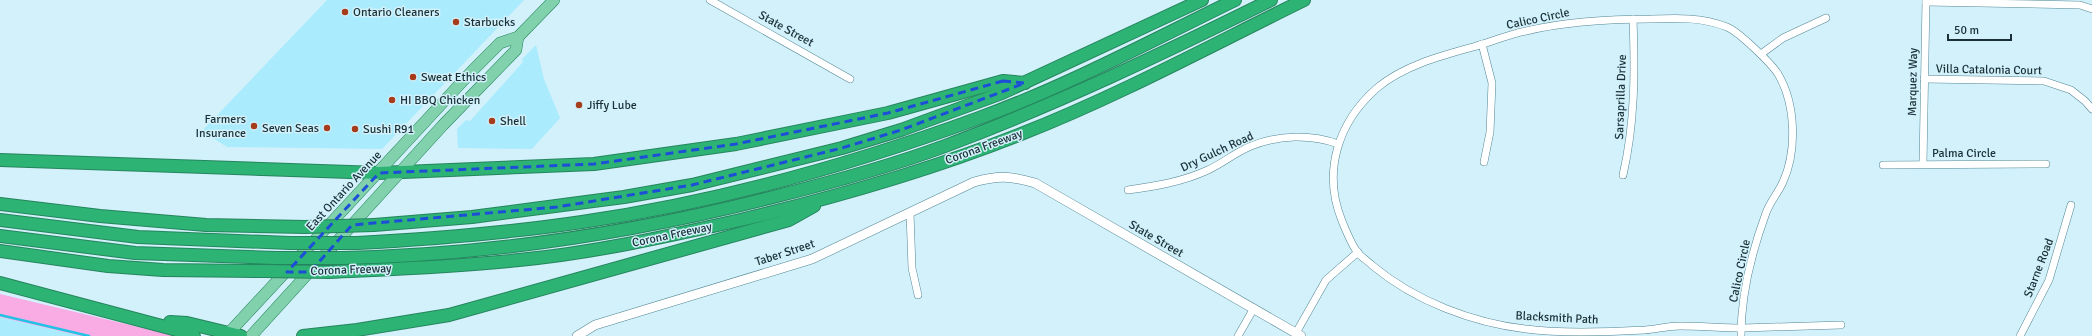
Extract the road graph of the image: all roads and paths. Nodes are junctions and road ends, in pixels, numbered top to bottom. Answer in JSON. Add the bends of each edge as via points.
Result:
{"nodes":[{"id":1,"x":554,"y":0,"type":"edge"},
{"id":2,"x":710,"y":0,"type":"edge"},
{"id":3,"x":1202,"y":0,"type":"edge"},
{"id":4,"x":1235,"y":0,"type":"edge"},
{"id":5,"x":1271,"y":0,"type":"edge"},
{"id":6,"x":1304,"y":0,"type":"edge"},
{"id":7,"x":1926,"y":1,"type":"edge"},
{"id":8,"x":2092,"y":9,"type":"edge"},
{"id":9,"x":1826,"y":18,"type":"dead end"},
{"id":10,"x":1633,"y":19,"type":"junction"},
{"id":11,"x":518,"y":37,"type":"junction"},
{"id":12,"x":1482,"y":44,"type":"junction"},
{"id":13,"x":1761,"y":54,"type":"junction"},
{"id":14,"x":473,"y":70,"type":"junction"},
{"id":15,"x":850,"y":78,"type":"dead end"},
{"id":16,"x":1924,"y":80,"type":"junction"},
{"id":17,"x":1025,"y":83,"type":"junction"},
{"id":18,"x":459,"y":109,"type":"junction"},
{"id":19,"x":2092,"y":110,"type":"edge"},
{"id":20,"x":1338,"y":144,"type":"junction"},
{"id":21,"x":0,"y":160,"type":"edge"},
{"id":22,"x":1484,"y":162,"type":"dead end"},
{"id":23,"x":1923,"y":164,"type":"junction"},
{"id":24,"x":2046,"y":164,"type":"dead end"},
{"id":25,"x":1883,"y":165,"type":"dead end"},
{"id":26,"x":401,"y":171,"type":"junction"},
{"id":27,"x":379,"y":173,"type":"junction"},
{"id":28,"x":1623,"y":175,"type":"dead end"},
{"id":29,"x":995,"y":176,"type":"joint"},
{"id":30,"x":1128,"y":190,"type":"dead end"},
{"id":31,"x":825,"y":200,"type":"junction"},
{"id":32,"x":0,"y":204,"type":"edge"},
{"id":33,"x":2071,"y":205,"type":"dead end"},
{"id":34,"x":910,"y":213,"type":"junction"},
{"id":35,"x":0,"y":220,"type":"edge"},
{"id":36,"x":0,"y":236,"type":"edge"},
{"id":37,"x":0,"y":251,"type":"edge"},
{"id":38,"x":1358,"y":252,"type":"junction"},
{"id":39,"x":0,"y":283,"type":"edge"},
{"id":40,"x":918,"y":295,"type":"dead end"},
{"id":41,"x":1254,"y":308,"type":"junction"},
{"id":42,"x":129,"y":317,"type":"junction"},
{"id":43,"x":1841,"y":325,"type":"dead end"},
{"id":44,"x":1741,"y":328,"type":"junction"},
{"id":45,"x":1298,"y":334,"type":"edge"},
{"id":46,"x":231,"y":335,"type":"edge"},
{"id":47,"x":194,"y":336,"type":"edge"},
{"id":48,"x":251,"y":336,"type":"edge"},
{"id":49,"x":303,"y":336,"type":"edge"},
{"id":50,"x":577,"y":336,"type":"edge"},
{"id":51,"x":1238,"y":336,"type":"edge"},
{"id":52,"x":1741,"y":336,"type":"edge"},
{"id":53,"x":2020,"y":336,"type":"edge"}],
"edges":[{"from":1,"to":11,"type":"main road","name":"East Ontario Avenue"},
{"from":2,"to":15,"type":"street","name":"State Street"},
{"from":3,"to":17,"type":"highway"},
{"from":4,"to":35,"type":"highway","bridge":true,"via":[[1080,75],[981,118],[888,150],[804,175],[717,196],[582,222],[429,239],[290,243],[138,236]]},
{"from":5,"to":36,"type":"highway","bridge":true,"via":[[1148,61],[1049,105],[943,147],[830,182],[709,214],[518,246],[428,255],[342,258],[135,253]]},
{"from":6,"to":31,"type":"highway","name":"Corona Freeway","via":[[1117,93],[1021,134]]},
{"from":7,"to":8,"type":"street","via":[[2080,5]]},
{"from":7,"to":16,"type":"street","name":"Marquez Way"},
{"from":9,"to":13,"type":"street","via":[[1783,38]]},
{"from":10,"to":12,"type":"street","name":"Calico Circle","via":[[1564,23],[1522,31]]},
{"from":10,"to":13,"type":"street","name":"Calico Circle","via":[[1693,18],[1730,28]]},
{"from":10,"to":28,"type":"street","name":"Sarsaprilla Drive","via":[[1635,78],[1631,143]]},
{"from":11,"to":14,"type":"main road","name":"East Ontario Avenue","via":[[500,43]]},
{"from":11,"to":18,"type":"main road","name":"East Ontario Avenue","via":[[516,50]]},
{"from":12,"to":20,"type":"street","name":"Calico Circle","via":[[1434,58],[1404,71],[1378,87],[1356,110]]},
{"from":12,"to":22,"type":"street","via":[[1492,83],[1490,132]]},
{"from":13,"to":44,"type":"street","name":"Calico Circle","via":[[1778,74],[1788,101],[1793,131],[1792,157],[1783,182],[1768,208],[1758,238],[1747,281]]},
{"from":14,"to":18,"type":"main road","via":[[476,82]]},
{"from":14,"to":27,"type":"main road","name":"East Ontario Avenue"},
{"from":16,"to":19,"type":"street","name":"Villa Catalonia Court","via":[[2044,81],[2071,90],[2086,101]]},
{"from":16,"to":23,"type":"street","name":"Marquez Way"},
{"from":17,"to":26,"type":"highway","via":[[1003,81],[888,113],[736,144],[606,162]]},
{"from":17,"to":32,"type":"highway","bridge":true,"via":[[901,130],[842,148],[692,185],[557,207],[472,217],[305,227],[206,225]]},
{"from":18,"to":26,"type":"main road","name":"East Ontario Avenue"},
{"from":20,"to":30,"type":"street","name":"Dry Gulch Road","via":[[1302,137],[1276,138],[1251,146],[1208,170],[1174,183]]},
{"from":20,"to":38,"type":"street","name":"Blacksmith Path","via":[[1333,167],[1334,188],[1339,213]]},
{"from":21,"to":27,"type":"highway"},
{"from":23,"to":24,"type":"street","name":"Palma Circle"},
{"from":23,"to":25,"type":"street","name":"Palma Circle"},
{"from":26,"to":27,"type":"highway"},
{"from":26,"to":48,"type":"main road","name":"East Ontario Avenue"},
{"from":27,"to":46,"type":"main road","name":"East Ontario Avenue"},
{"from":29,"to":34,"type":"street","name":"Taber Street","via":[[974,182]]},
{"from":29,"to":41,"type":"street","name":"State Street","via":[[1013,176],[1035,183]]},
{"from":31,"to":37,"type":"highway","name":"Corona Freeway","bridge":true,"via":[[614,247],[520,260],[423,268],[329,272],[163,270],[108,266]]},
{"from":31,"to":49,"type":"highway","via":[[789,220],[449,315]]},
{"from":33,"to":53,"type":"street","name":"Starne Road","via":[[2049,280]]},
{"from":34,"to":40,"type":"street","via":[[912,268]]},
{"from":34,"to":50,"type":"street","name":"Taber Street","via":[[812,259],[595,325]]},
{"from":38,"to":44,"type":"street","name":"Blacksmith Path","via":[[1384,274],[1416,294],[1455,312],[1492,323],[1528,330],[1636,330],[1676,326]]},
{"from":38,"to":45,"type":"street","via":[[1326,280]]},
{"from":39,"to":42,"type":"highway"},
{"from":41,"to":45,"type":"street","name":"State Street"},
{"from":41,"to":51,"type":"street"},
{"from":42,"to":46,"type":"highway","via":[[187,324]]},
{"from":42,"to":47,"type":"highway"},
{"from":43,"to":44,"type":"street","name":"Blacksmith Path"},
{"from":44,"to":52,"type":"street","name":"Calico Circle"}]}
